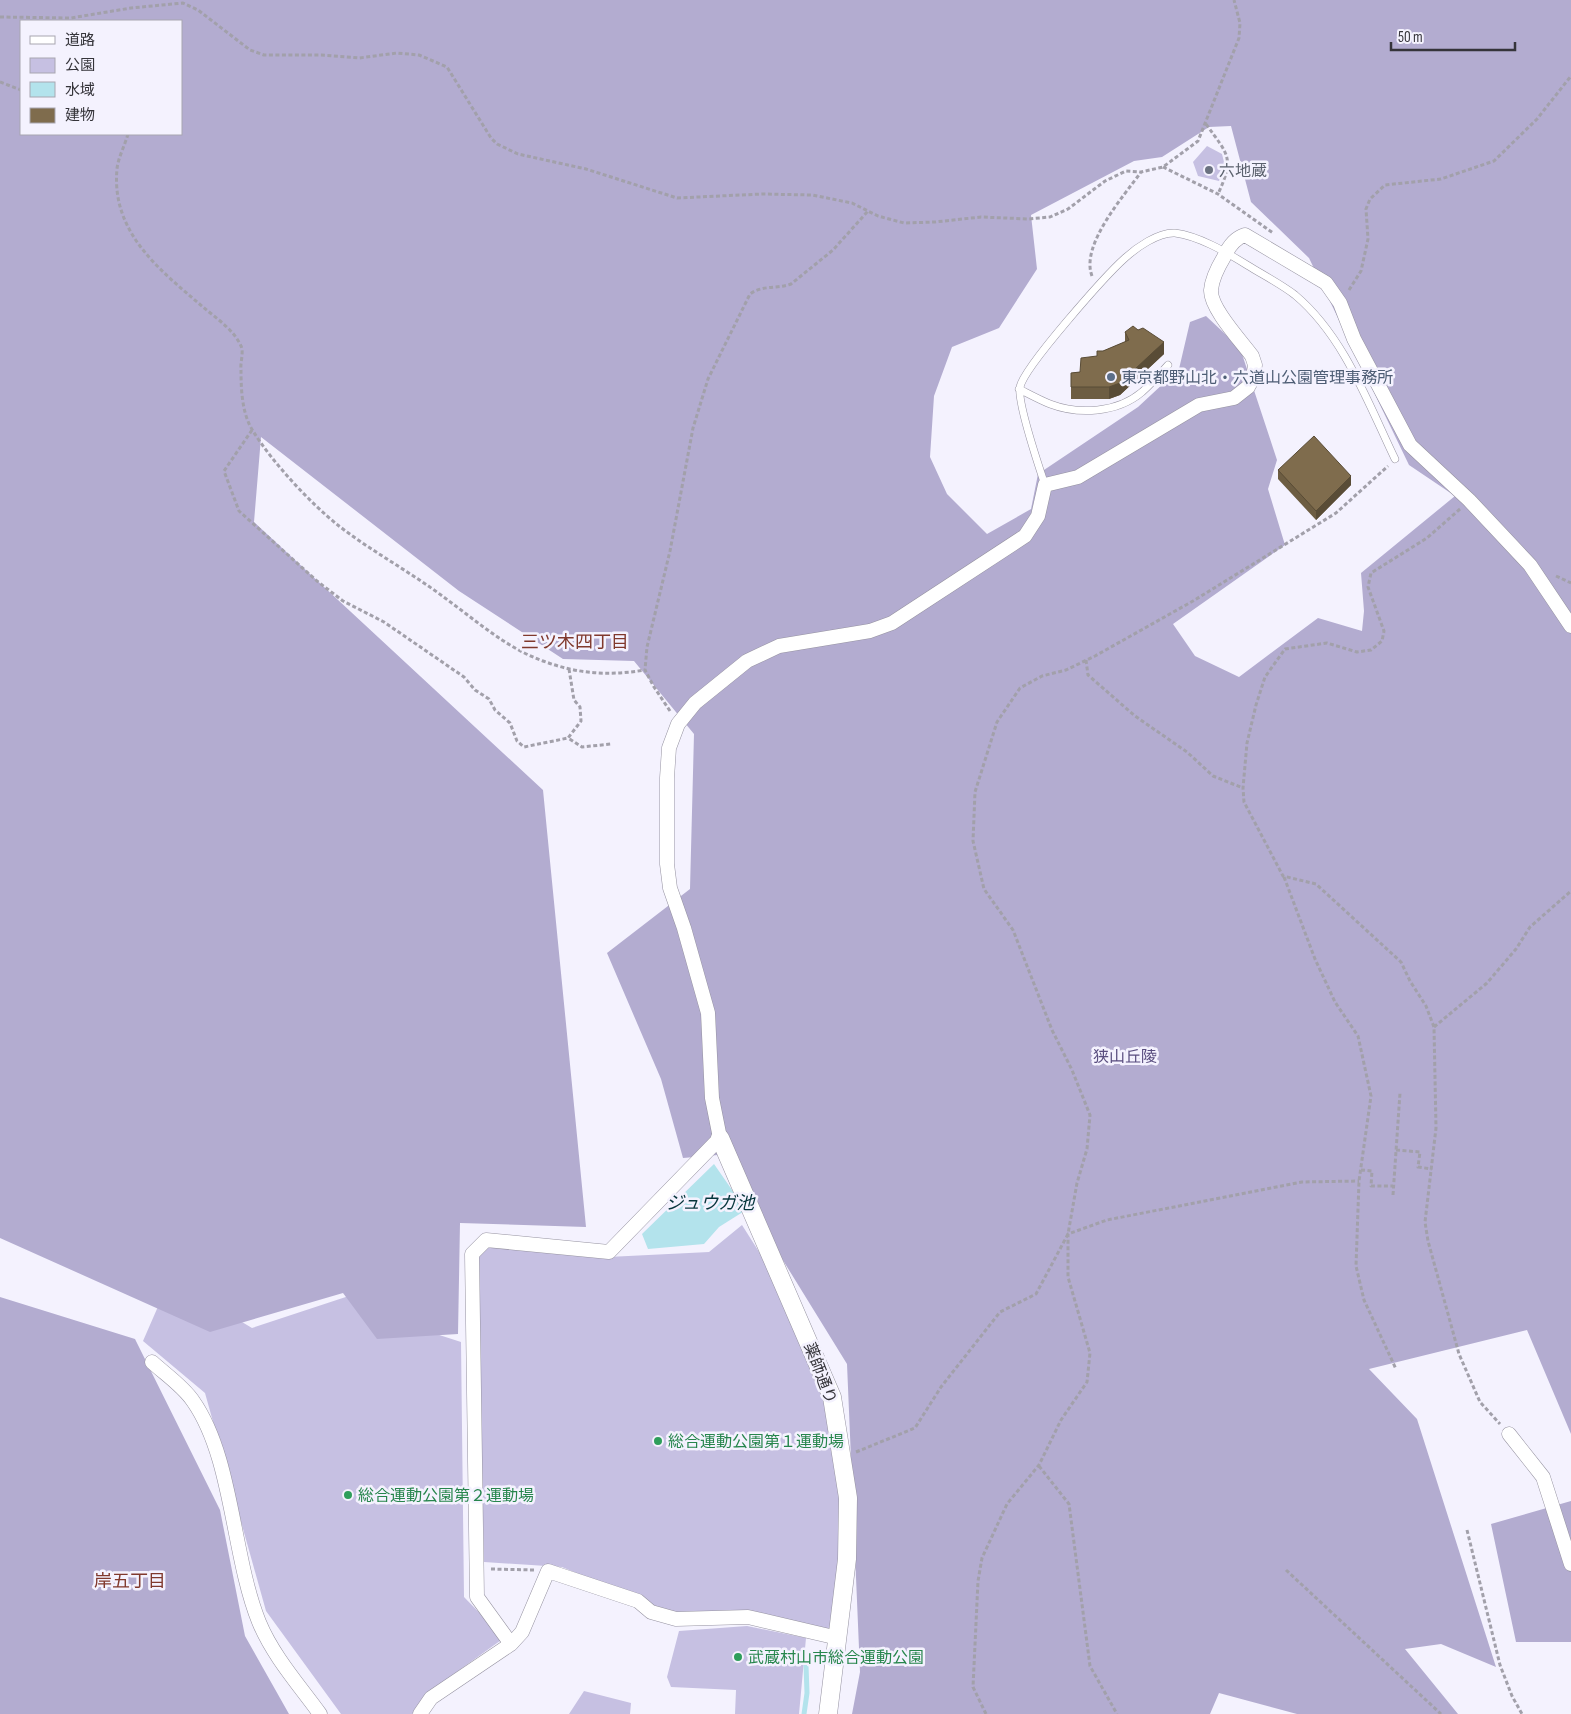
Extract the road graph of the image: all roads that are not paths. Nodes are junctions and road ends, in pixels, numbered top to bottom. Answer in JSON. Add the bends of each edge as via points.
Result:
{"nodes":[{"id":1,"x":1226,"y":252,"type":"junction"},
{"id":2,"x":1168,"y":365,"type":"dead end"},
{"id":3,"x":1019,"y":389,"type":"junction"},
{"id":4,"x":1395,"y":459,"type":"road end"},
{"id":5,"x":1045,"y":485,"type":"junction"},
{"id":6,"x":1571,"y":626,"type":"edge"},
{"id":7,"x":720,"y":1138,"type":"junction"},
{"id":8,"x":152,"y":1362,"type":"dead end"},
{"id":9,"x":1509,"y":1434,"type":"road end"},
{"id":10,"x":1571,"y":1564,"type":"edge"},
{"id":11,"x":838,"y":1638,"type":"junction"},
{"id":12,"x":511,"y":1644,"type":"junction"},
{"id":13,"x":320,"y":1714,"type":"edge"},
{"id":14,"x":420,"y":1714,"type":"edge"},
{"id":15,"x":828,"y":1714,"type":"edge"}],
"edges":[{"from":1,"to":3,"type":"lane","via":[[1172,233],[1142,245],[1097,288],[1031,365]]},
{"from":1,"to":4,"type":"lane","via":[[1294,295],[1324,324],[1349,366]]},
{"from":1,"to":5,"type":"street","via":[[1214,276],[1212,303],[1252,356],[1255,365],[1248,387],[1234,398],[1199,405],[1078,477]]},
{"from":1,"to":6,"type":"street","via":[[1238,237],[1244,235],[1326,283],[1340,303],[1354,339],[1410,445],[1469,500],[1530,565]]},
{"from":2,"to":3,"type":"lane","via":[[1141,393],[1123,404],[1106,409],[1069,410]]},
{"from":3,"to":5,"type":"lane"},
{"from":5,"to":7,"type":"street","via":[[1038,516],[1025,536],[978,568],[892,624],[870,631],[779,646],[747,662],[695,702],[678,724],[669,748],[666,778],[667,864],[670,888],[708,1013],[712,1098]]},
{"from":7,"to":11,"type":"street","name":"薬師通り","via":[[832,1397],[848,1498],[847,1559]]},
{"from":7,"to":12,"type":"street","via":[[609,1252],[486,1240],[472,1254],[477,1597]]},
{"from":8,"to":13,"type":"street","via":[[193,1399],[208,1427],[247,1586],[260,1623],[272,1646]]},
{"from":9,"to":10,"type":"street","via":[[1543,1477]]},
{"from":11,"to":12,"type":"street","via":[[748,1618],[676,1619],[651,1612],[638,1601],[548,1571],[522,1632]]},
{"from":11,"to":15,"type":"street","name":"薬師通り"},
{"from":12,"to":14,"type":"street","via":[[431,1698]]}]}
